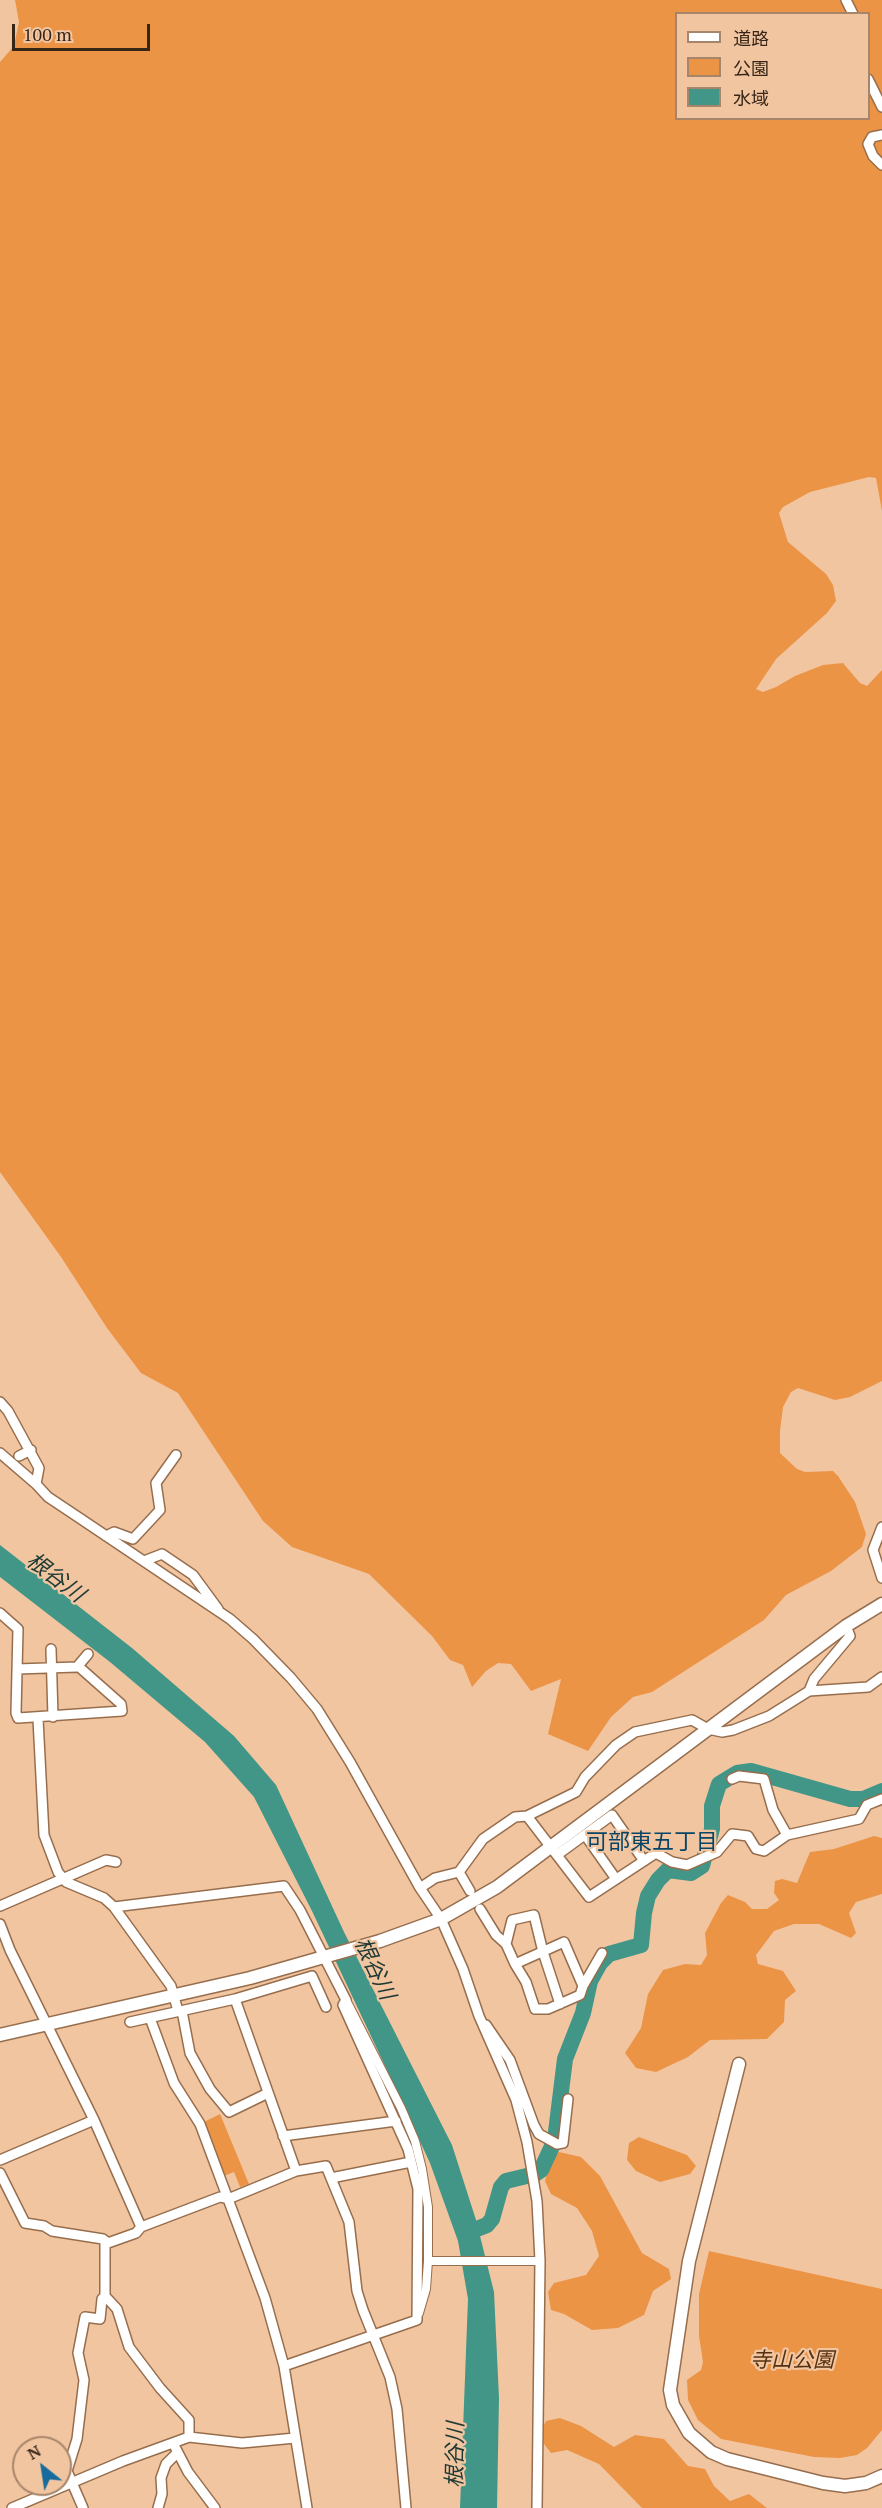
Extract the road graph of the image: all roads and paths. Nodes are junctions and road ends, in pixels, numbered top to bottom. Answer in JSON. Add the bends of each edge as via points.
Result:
{"nodes":[{"id":1,"x":870,"y":83,"type":"edge"},
{"id":2,"x":882,"y":107,"type":"edge"},
{"id":3,"x":882,"y":135,"type":"edge"},
{"id":4,"x":882,"y":165,"type":"edge"},
{"id":5,"x":0,"y":1402,"type":"edge"},
{"id":6,"x":31,"y":1450,"type":"junction"},
{"id":7,"x":0,"y":1453,"type":"edge"},
{"id":8,"x":176,"y":1455,"type":"dead end"},
{"id":9,"x":19,"y":1456,"type":"dead end"},
{"id":10,"x":36,"y":1484,"type":"junction"},
{"id":11,"x":882,"y":1527,"type":"edge"},
{"id":12,"x":106,"y":1536,"type":"junction"},
{"id":13,"x":144,"y":1561,"type":"junction"},
{"id":14,"x":882,"y":1578,"type":"edge"},
{"id":15,"x":882,"y":1604,"type":"edge"},
{"id":16,"x":219,"y":1611,"type":"junction"},
{"id":17,"x":0,"y":1613,"type":"edge"},
{"id":18,"x":846,"y":1626,"type":"junction"},
{"id":19,"x":51,"y":1649,"type":"dead end"},
{"id":20,"x":88,"y":1654,"type":"dead end"},
{"id":21,"x":78,"y":1666,"type":"junction"},
{"id":22,"x":51,"y":1667,"type":"junction"},
{"id":23,"x":17,"y":1669,"type":"junction"},
{"id":24,"x":882,"y":1677,"type":"edge"},
{"id":25,"x":809,"y":1691,"type":"junction"},
{"id":26,"x":53,"y":1717,"type":"junction"},
{"id":27,"x":38,"y":1719,"type":"junction"},
{"id":28,"x":708,"y":1729,"type":"junction"},
{"id":29,"x":732,"y":1779,"type":"dead end"},
{"id":30,"x":882,"y":1799,"type":"edge"},
{"id":31,"x":527,"y":1816,"type":"junction"},
{"id":32,"x":585,"y":1835,"type":"junction"},
{"id":33,"x":787,"y":1835,"type":"junction"},
{"id":34,"x":554,"y":1851,"type":"junction"},
{"id":35,"x":644,"y":1861,"type":"junction"},
{"id":36,"x":116,"y":1862,"type":"dead end"},
{"id":37,"x":459,"y":1872,"type":"junction"},
{"id":38,"x":63,"y":1878,"type":"junction"},
{"id":39,"x":616,"y":1879,"type":"junction"},
{"id":40,"x":420,"y":1888,"type":"junction"},
{"id":41,"x":470,"y":1892,"type":"dead end"},
{"id":42,"x":0,"y":1906,"type":"edge"},
{"id":43,"x":114,"y":1907,"type":"junction"},
{"id":44,"x":480,"y":1910,"type":"dead end"},
{"id":45,"x":441,"y":1919,"type":"junction"},
{"id":46,"x":0,"y":1924,"type":"edge"},
{"id":47,"x":506,"y":1944,"type":"junction"},
{"id":48,"x":543,"y":1952,"type":"junction"},
{"id":49,"x":602,"y":1953,"type":"dead end"},
{"id":50,"x":328,"y":1957,"type":"junction"},
{"id":51,"x":514,"y":1964,"type":"junction"},
{"id":52,"x":583,"y":1986,"type":"junction"},
{"id":53,"x":175,"y":1996,"type":"junction"},
{"id":54,"x":235,"y":1999,"type":"junction"},
{"id":55,"x":346,"y":2000,"type":"junction"},
{"id":56,"x":561,"y":2004,"type":"junction"},
{"id":57,"x":326,"y":2007,"type":"dead end"},
{"id":58,"x":180,"y":2011,"type":"junction"},
{"id":59,"x":479,"y":2016,"type":"junction"},
{"id":60,"x":150,"y":2018,"type":"junction"},
{"id":61,"x":130,"y":2022,"type":"dead end"},
{"id":62,"x":47,"y":2026,"type":"junction"},
{"id":63,"x":0,"y":2036,"type":"edge"},
{"id":64,"x":739,"y":2064,"type":"dead end"},
{"id":65,"x":268,"y":2092,"type":"junction"},
{"id":66,"x":568,"y":2099,"type":"dead end"},
{"id":67,"x":94,"y":2120,"type":"junction"},
{"id":68,"x":396,"y":2121,"type":"junction"},
{"id":69,"x":284,"y":2136,"type":"junction"},
{"id":70,"x":0,"y":2160,"type":"edge"},
{"id":71,"x":411,"y":2162,"type":"junction"},
{"id":72,"x":296,"y":2171,"type":"junction"},
{"id":73,"x":0,"y":2173,"type":"edge"},
{"id":74,"x":331,"y":2178,"type":"junction"},
{"id":75,"x":228,"y":2199,"type":"junction"},
{"id":76,"x":141,"y":2227,"type":"junction"},
{"id":77,"x":107,"y":2242,"type":"junction"},
{"id":78,"x":431,"y":2261,"type":"junction"},
{"id":79,"x":538,"y":2261,"type":"junction"},
{"id":80,"x":105,"y":2296,"type":"junction"},
{"id":81,"x":417,"y":2320,"type":"junction"},
{"id":82,"x":373,"y":2335,"type":"junction"},
{"id":83,"x":284,"y":2366,"type":"junction"},
{"id":84,"x":189,"y":2437,"type":"junction"},
{"id":85,"x":295,"y":2438,"type":"junction"},
{"id":86,"x":173,"y":2442,"type":"junction"},
{"id":87,"x":177,"y":2452,"type":"junction"},
{"id":88,"x":72,"y":2455,"type":"edge"},
{"id":89,"x":882,"y":2476,"type":"edge"},
{"id":90,"x":72,"y":2483,"type":"edge"},
{"id":91,"x":72,"y":2485,"type":"edge"},
{"id":92,"x":40,"y":2496,"type":"edge"},
{"id":93,"x":12,"y":2508,"type":"edge"},
{"id":94,"x":83,"y":2508,"type":"edge"},
{"id":95,"x":158,"y":2508,"type":"edge"},
{"id":96,"x":215,"y":2508,"type":"edge"},
{"id":97,"x":307,"y":2508,"type":"edge"},
{"id":98,"x":406,"y":2508,"type":"edge"},
{"id":99,"x":537,"y":2508,"type":"edge"}],
"edges":[{"from":1,"to":2,"type":"street"},
{"from":3,"to":4,"type":"street","via":[[872,137],[868,144]]},
{"from":5,"to":6,"type":"street"},
{"from":6,"to":9,"type":"street"},
{"from":6,"to":10,"type":"street","via":[[39,1468]]},
{"from":7,"to":10,"type":"street"},
{"from":8,"to":12,"type":"street","via":[[156,1483],[160,1510],[133,1539],[114,1532]]},
{"from":10,"to":12,"type":"street","via":[[48,1497]]},
{"from":11,"to":14,"type":"street","via":[[873,1550]]},
{"from":12,"to":13,"type":"street"},
{"from":13,"to":16,"type":"street"},
{"from":13,"to":16,"type":"street","via":[[159,1554],[170,1559],[193,1575]]},
{"from":15,"to":18,"type":"street"},
{"from":16,"to":40,"type":"street","via":[[253,1639],[316,1709]]},
{"from":17,"to":23,"type":"street","via":[[18,1629]]},
{"from":18,"to":25,"type":"street","via":[[850,1636],[814,1679]]},
{"from":18,"to":28,"type":"street"},
{"from":19,"to":22,"type":"street"},
{"from":20,"to":21,"type":"street"},
{"from":21,"to":22,"type":"street"},
{"from":21,"to":26,"type":"street","via":[[121,1704],[122,1711]]},
{"from":22,"to":23,"type":"street"},
{"from":22,"to":26,"type":"street"},
{"from":23,"to":27,"type":"street","via":[[18,1718]]},
{"from":24,"to":25,"type":"street","via":[[868,1687]]},
{"from":25,"to":28,"type":"street","via":[[770,1716],[733,1730]]},
{"from":26,"to":27,"type":"street"},
{"from":27,"to":38,"type":"street","via":[[44,1835]]},
{"from":28,"to":31,"type":"street","via":[[692,1720],[635,1732],[616,1744],[576,1792]]},
{"from":28,"to":34,"type":"street"},
{"from":29,"to":33,"type":"street","via":[[764,1779],[773,1810]]},
{"from":30,"to":33,"type":"street","via":[[867,1805],[859,1818]]},
{"from":31,"to":34,"type":"street"},
{"from":31,"to":37,"type":"street","via":[[515,1817],[483,1839]]},
{"from":32,"to":34,"type":"street"},
{"from":32,"to":35,"type":"street","via":[[612,1815]]},
{"from":32,"to":39,"type":"street"},
{"from":33,"to":35,"type":"street","via":[[764,1851],[756,1849],[748,1836],[732,1834],[717,1852],[687,1866],[672,1863],[656,1853]]},
{"from":34,"to":39,"type":"street","via":[[589,1897]]},
{"from":34,"to":45,"type":"street"},
{"from":35,"to":39,"type":"street"},
{"from":36,"to":38,"type":"street","via":[[106,1860]]},
{"from":37,"to":40,"type":"street","via":[[435,1878]]},
{"from":37,"to":41,"type":"street"},
{"from":38,"to":42,"type":"street"},
{"from":38,"to":43,"type":"street"},
{"from":40,"to":45,"type":"street"},
{"from":43,"to":50,"type":"street","via":[[284,1886]]},
{"from":43,"to":53,"type":"street"},
{"from":44,"to":47,"type":"street"},
{"from":45,"to":50,"type":"street"},
{"from":45,"to":59,"type":"street"},
{"from":46,"to":62,"type":"street"},
{"from":47,"to":48,"type":"street","via":[[512,1920],[534,1915]]},
{"from":47,"to":51,"type":"street"},
{"from":48,"to":51,"type":"street"},
{"from":48,"to":52,"type":"street","via":[[564,1942]]},
{"from":48,"to":56,"type":"street"},
{"from":49,"to":52,"type":"street"},
{"from":50,"to":53,"type":"street"},
{"from":50,"to":55,"type":"street"},
{"from":51,"to":56,"type":"street","via":[[526,1982],[535,2010]]},
{"from":52,"to":56,"type":"street","via":[[580,1995]]},
{"from":53,"to":58,"type":"street"},
{"from":53,"to":62,"type":"street"},
{"from":54,"to":57,"type":"street","via":[[312,1976]]},
{"from":54,"to":58,"type":"street"},
{"from":54,"to":65,"type":"street"},
{"from":55,"to":68,"type":"street","via":[[343,2005]]},
{"from":55,"to":78,"type":"street","via":[[415,2141],[428,2207]]},
{"from":58,"to":60,"type":"street"},
{"from":58,"to":65,"type":"street","via":[[190,2054],[229,2112]]},
{"from":59,"to":66,"type":"street","via":[[510,2060],[539,2134],[562,2144]]},
{"from":59,"to":79,"type":"street","via":[[516,2100],[534,2182]]},
{"from":60,"to":61,"type":"street"},
{"from":60,"to":75,"type":"street","via":[[174,2083],[200,2124]]},
{"from":62,"to":63,"type":"street"},
{"from":62,"to":67,"type":"street"},
{"from":64,"to":89,"type":"street","via":[[689,2261],[670,2390],[674,2405],[689,2433],[711,2452],[727,2459],[845,2486]]},
{"from":65,"to":69,"type":"street"},
{"from":67,"to":70,"type":"street"},
{"from":67,"to":76,"type":"street"},
{"from":68,"to":69,"type":"street"},
{"from":68,"to":71,"type":"street"},
{"from":69,"to":72,"type":"street"},
{"from":71,"to":74,"type":"street"},
{"from":71,"to":81,"type":"street","via":[[419,2200]]},
{"from":72,"to":74,"type":"street","via":[[326,2166]]},
{"from":72,"to":75,"type":"street"},
{"from":73,"to":77,"type":"street","via":[[25,2223]]},
{"from":74,"to":82,"type":"street","via":[[349,2222],[357,2291]]},
{"from":75,"to":76,"type":"street","via":[[220,2197]]},
{"from":75,"to":83,"type":"street","via":[[265,2298]]},
{"from":76,"to":77,"type":"street","via":[[136,2233]]},
{"from":77,"to":80,"type":"street"},
{"from":78,"to":79,"type":"street"},
{"from":78,"to":81,"type":"street"},
{"from":79,"to":99,"type":"street"},
{"from":80,"to":84,"type":"street","via":[[117,2309],[129,2347],[189,2420]]},
{"from":80,"to":88,"type":"street","via":[[100,2319],[85,2317],[78,2353],[84,2380]]},
{"from":81,"to":82,"type":"street"},
{"from":82,"to":83,"type":"street"},
{"from":82,"to":98,"type":"street","via":[[390,2377],[397,2409]]},
{"from":83,"to":85,"type":"street"},
{"from":84,"to":85,"type":"street","via":[[242,2443]]},
{"from":84,"to":86,"type":"street"},
{"from":85,"to":97,"type":"street"},
{"from":86,"to":87,"type":"street"},
{"from":86,"to":90,"type":"street"},
{"from":87,"to":95,"type":"street","via":[[166,2464],[161,2478]]},
{"from":87,"to":96,"type":"street"},
{"from":91,"to":94,"type":"street"},
{"from":92,"to":93,"type":"street"}]}
